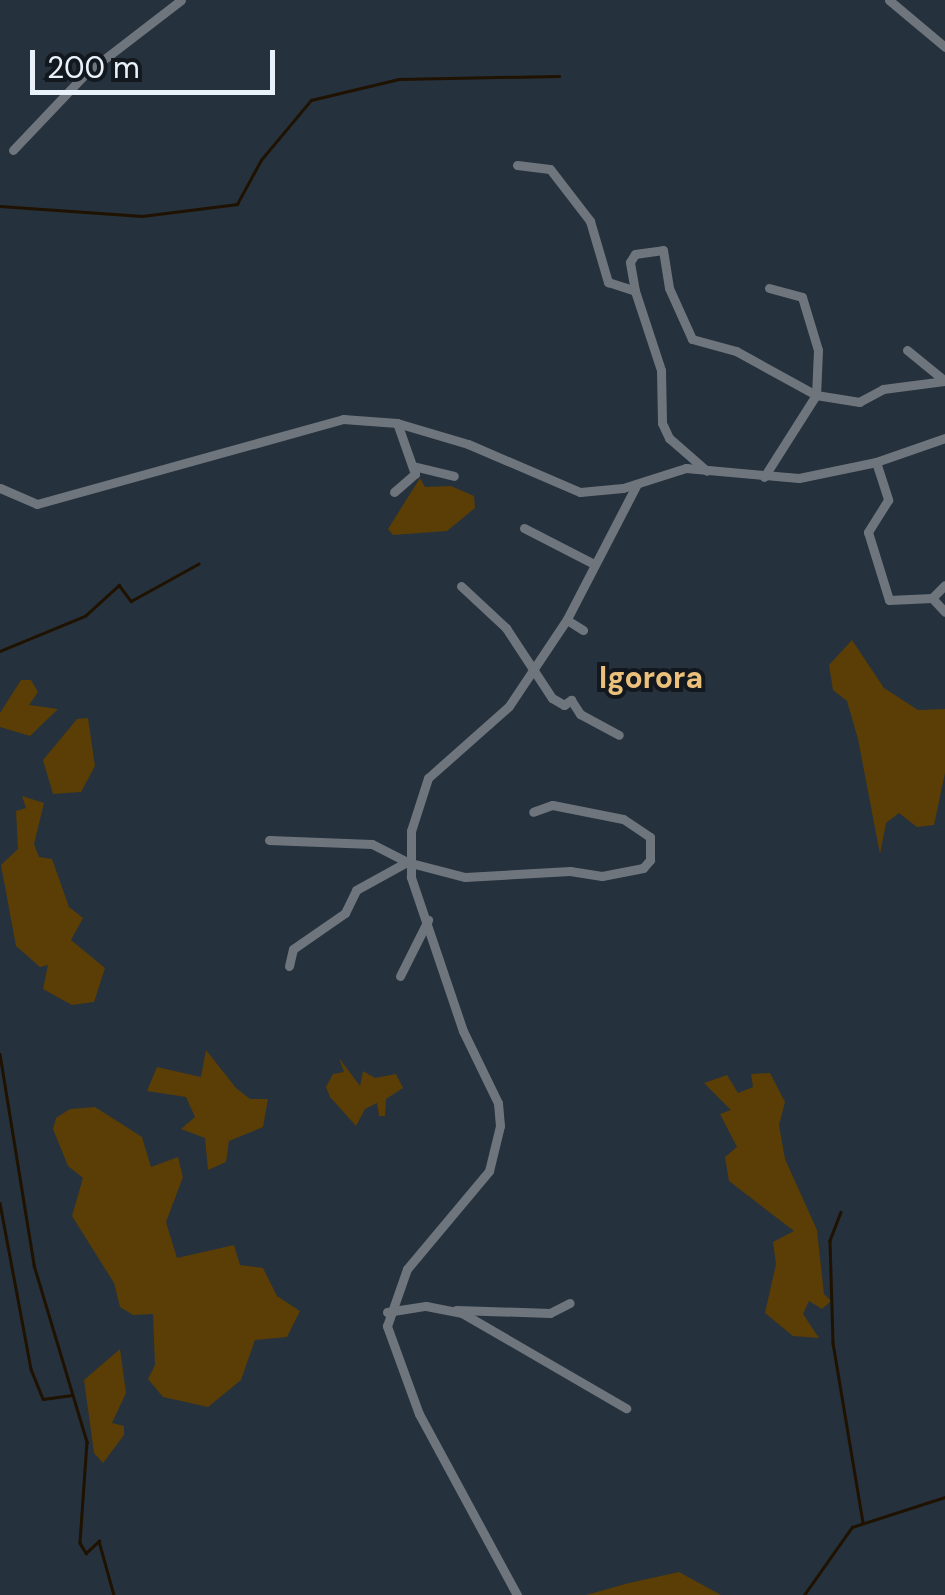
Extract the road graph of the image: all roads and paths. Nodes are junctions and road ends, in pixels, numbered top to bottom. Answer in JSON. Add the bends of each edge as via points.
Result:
{"nodes":[{"id":1,"x":181,"y":0,"type":"edge"},
{"id":2,"x":888,"y":0,"type":"edge"},
{"id":3,"x":945,"y":46,"type":"edge"},
{"id":4,"x":14,"y":150,"type":"dead end"},
{"id":5,"x":517,"y":165,"type":"dead end"},
{"id":6,"x":769,"y":288,"type":"dead end"},
{"id":7,"x":635,"y":291,"type":"junction"},
{"id":8,"x":907,"y":350,"type":"dead end"},
{"id":9,"x":816,"y":395,"type":"junction"},
{"id":10,"x":397,"y":423,"type":"junction"},
{"id":11,"x":945,"y":438,"type":"edge"},
{"id":12,"x":876,"y":462,"type":"junction"},
{"id":13,"x":413,"y":466,"type":"junction"},
{"id":14,"x":711,"y":474,"type":"junction"},
{"id":15,"x":454,"y":476,"type":"dead end"},
{"id":16,"x":764,"y":477,"type":"junction"},
{"id":17,"x":637,"y":484,"type":"junction"},
{"id":18,"x":0,"y":488,"type":"edge"},
{"id":19,"x":394,"y":492,"type":"dead end"},
{"id":20,"x":524,"y":528,"type":"dead end"},
{"id":21,"x":592,"y":563,"type":"junction"},
{"id":22,"x":945,"y":585,"type":"edge"},
{"id":23,"x":461,"y":586,"type":"dead end"},
{"id":24,"x":932,"y":598,"type":"junction"},
{"id":25,"x":945,"y":612,"type":"edge"},
{"id":26,"x":567,"y":620,"type":"junction"},
{"id":27,"x":583,"y":630,"type":"dead end"},
{"id":28,"x":532,"y":664,"type":"junction"},
{"id":29,"x":619,"y":736,"type":"dead end"},
{"id":30,"x":534,"y":812,"type":"dead end"},
{"id":31,"x":269,"y":840,"type":"dead end"},
{"id":32,"x":408,"y":862,"type":"junction"},
{"id":33,"x":428,"y":920,"type":"junction"},
{"id":34,"x":289,"y":966,"type":"dead end"},
{"id":35,"x":400,"y":976,"type":"dead end"},
{"id":36,"x":570,"y":1303,"type":"dead end"},
{"id":37,"x":453,"y":1310,"type":"junction"},
{"id":38,"x":387,"y":1312,"type":"junction"},
{"id":39,"x":626,"y":1408,"type":"dead end"},
{"id":40,"x":517,"y":1595,"type":"edge"}],
"edges":[{"from":1,"to":4,"type":"street","via":[[85,74]]},
{"from":2,"to":3,"type":"street"},
{"from":5,"to":7,"type":"street","via":[[550,170],[590,221],[608,282]]},
{"from":6,"to":9,"type":"street","via":[[802,297],[818,350]]},
{"from":7,"to":9,"type":"street","via":[[630,262],[636,254],[663,250],[669,288],[692,339],[736,352]]},
{"from":7,"to":14,"type":"street","via":[[657,352],[662,423],[669,438]]},
{"from":8,"to":9,"type":"street","via":[[945,380],[884,389],[858,402]]},
{"from":9,"to":16,"type":"street"},
{"from":10,"to":13,"type":"street"},
{"from":10,"to":17,"type":"street","via":[[468,444],[580,492]]},
{"from":10,"to":18,"type":"street","via":[[343,419],[38,504]]},
{"from":11,"to":12,"type":"street"},
{"from":12,"to":16,"type":"street","via":[[799,478]]},
{"from":12,"to":24,"type":"street","via":[[888,500],[868,532],[880,580],[889,600]]},
{"from":13,"to":15,"type":"street"},
{"from":13,"to":19,"type":"street","via":[[415,474]]},
{"from":14,"to":16,"type":"street"},
{"from":14,"to":17,"type":"street","via":[[686,468]]},
{"from":17,"to":21,"type":"street"},
{"from":20,"to":21,"type":"street"},
{"from":21,"to":26,"type":"street"},
{"from":22,"to":24,"type":"street"},
{"from":23,"to":28,"type":"street"},
{"from":24,"to":25,"type":"street"},
{"from":26,"to":27,"type":"street"},
{"from":26,"to":28,"type":"street"},
{"from":28,"to":29,"type":"street","via":[[552,698],[564,705],[571,700],[580,714]]},
{"from":28,"to":32,"type":"street","via":[[509,706],[428,778],[415,808]]},
{"from":30,"to":32,"type":"street","via":[[552,806],[622,819],[650,837],[650,860],[628,873],[602,876],[570,871],[465,877]]},
{"from":31,"to":32,"type":"street","via":[[372,844]]},
{"from":32,"to":33,"type":"street"},
{"from":32,"to":34,"type":"street","via":[[356,890],[345,913],[293,949]]},
{"from":33,"to":35,"type":"street"},
{"from":33,"to":38,"type":"street","via":[[463,1031],[498,1103],[500,1126],[489,1171],[407,1268]]},
{"from":36,"to":37,"type":"street","via":[[550,1313]]},
{"from":37,"to":38,"type":"street"},
{"from":37,"to":39,"type":"street"},
{"from":38,"to":40,"type":"street","via":[[394,1354],[419,1414]]}]}
